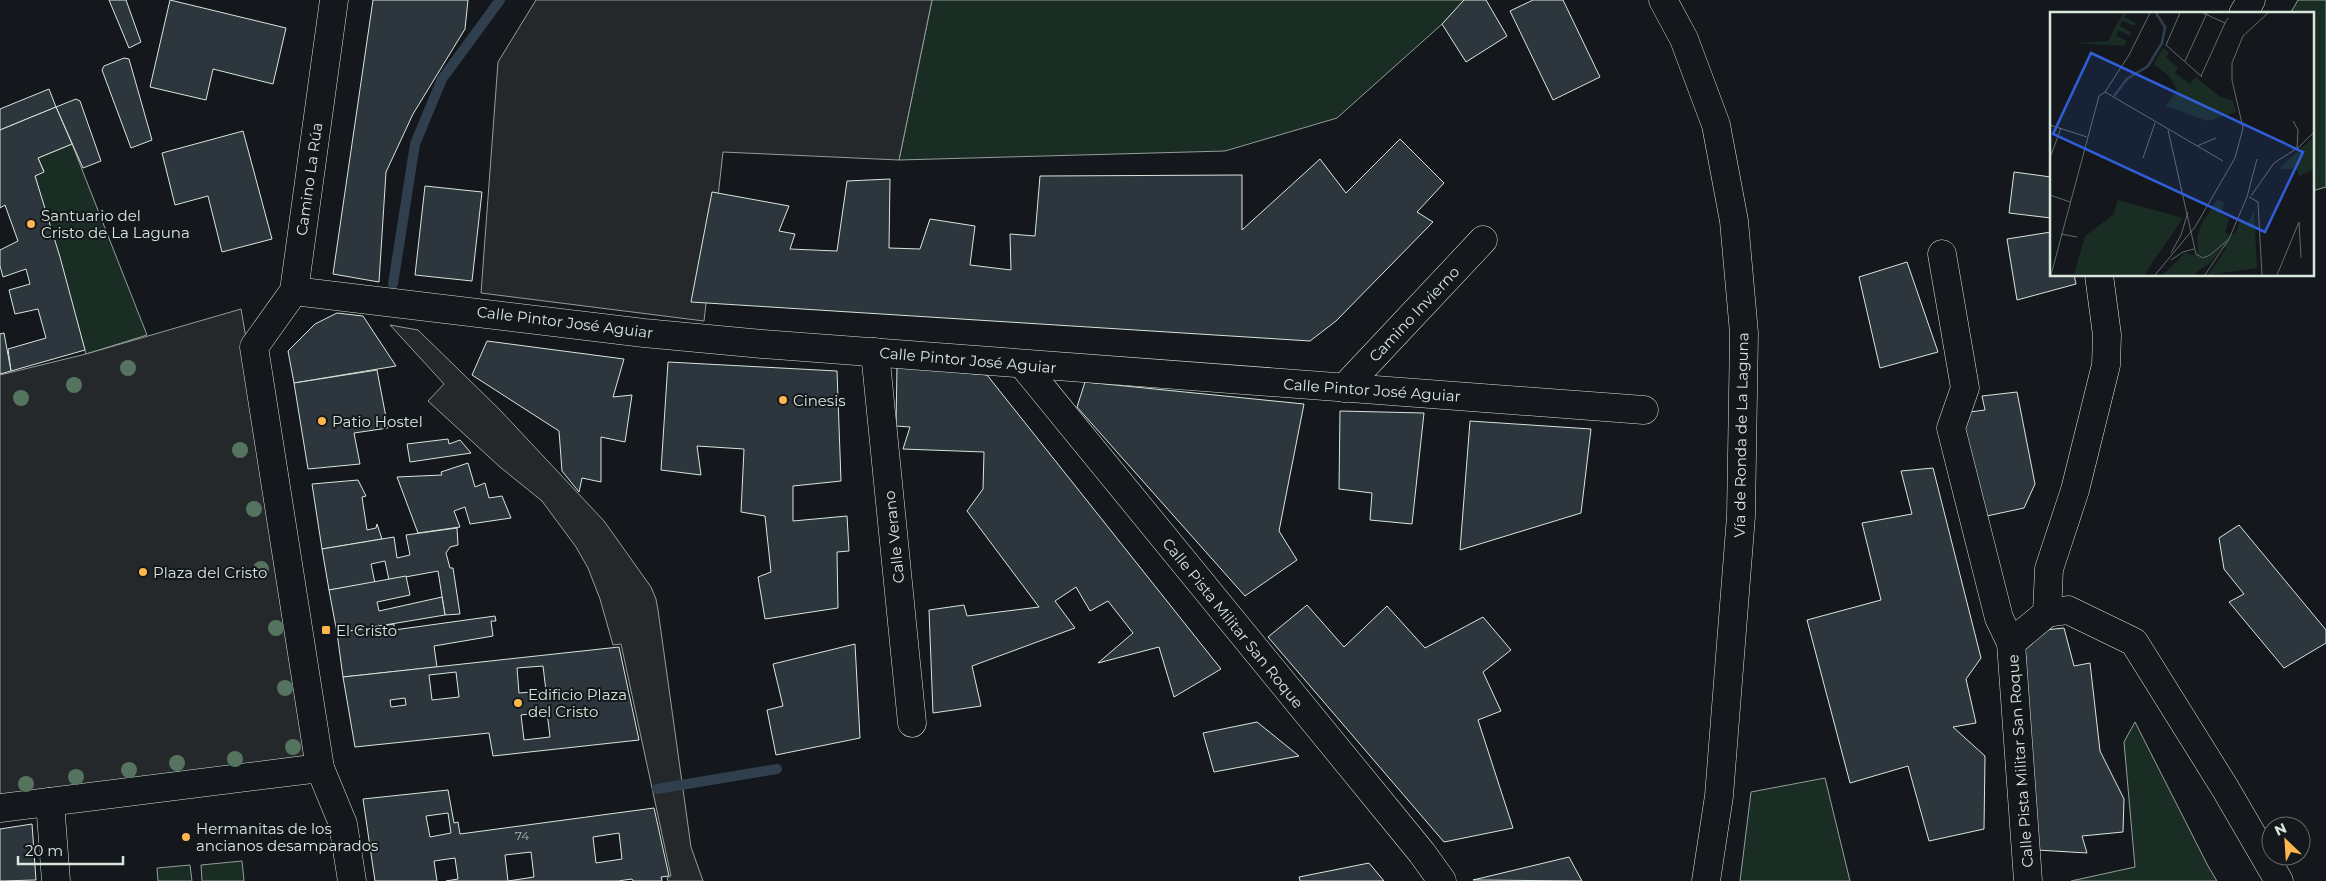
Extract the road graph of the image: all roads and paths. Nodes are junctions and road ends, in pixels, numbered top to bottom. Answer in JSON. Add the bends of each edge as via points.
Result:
{"nodes":[{"id":1,"x":334,"y":0,"type":"edge"},
{"id":2,"x":1663,"y":0,"type":"edge"},
{"id":3,"x":2250,"y":0,"type":"edge"},
{"id":4,"x":2244,"y":12,"type":"edge"},
{"id":5,"x":1483,"y":240,"type":"dead end"},
{"id":6,"x":1942,"y":254,"type":"dead end"},
{"id":7,"x":2099,"y":276,"type":"edge"},
{"id":8,"x":294,"y":291,"type":"junction"},
{"id":9,"x":875,"y":352,"type":"junction"},
{"id":10,"x":1023,"y":365,"type":"junction"},
{"id":11,"x":1344,"y":388,"type":"junction"},
{"id":12,"x":1644,"y":410,"type":"dead end"},
{"id":13,"x":2047,"y":612,"type":"junction"},
{"id":14,"x":2011,"y":643,"type":"junction"},
{"id":15,"x":912,"y":723,"type":"dead end"},
{"id":16,"x":320,"y":768,"type":"junction"},
{"id":17,"x":50,"y":802,"type":"junction"},
{"id":18,"x":0,"y":808,"type":"edge"},
{"id":19,"x":56,"y":881,"type":"edge"},
{"id":20,"x":352,"y":881,"type":"edge"},
{"id":21,"x":1442,"y":881,"type":"edge"},
{"id":22,"x":1706,"y":881,"type":"edge"},
{"id":23,"x":2028,"y":881,"type":"edge"},
{"id":24,"x":2279,"y":881,"type":"edge"}],
"edges":[{"from":1,"to":8,"type":"street","name":"Camino La Rúa"},
{"from":2,"to":22,"type":"street","name":"Vía de Ronda de La Laguna","via":[[1684,39],[1716,125],[1734,221],[1744,334],[1741,516],[1719,796]]},
{"from":3,"to":4,"type":"street"},
{"from":5,"to":11,"type":"street","name":"Camino Invierno"},
{"from":6,"to":14,"type":"street","via":[[1965,388],[1951,428],[1999,618]]},
{"from":7,"to":13,"type":"street","via":[[2107,335],[2106,365],[2076,490],[2049,569]]},
{"from":8,"to":9,"type":"street","name":"Calle Pintor José Aguiar","via":[[589,316],[762,344]]},
{"from":8,"to":16,"type":"street","name":"Camino La Rúa","via":[[254,347]]},
{"from":9,"to":10,"type":"street","name":"Calle Pintor José Aguiar"},
{"from":9,"to":15,"type":"street","name":"Calle Verano"},
{"from":10,"to":11,"type":"street","name":"Calle Pintor José Aguiar"},
{"from":10,"to":21,"type":"street","name":"Calle Pista Militar San Roque"},
{"from":11,"to":12,"type":"street","name":"Calle Pintor José Aguiar"},
{"from":13,"to":14,"type":"street","name":"Calle Pista Militar San Roque"},
{"from":13,"to":24,"type":"street","via":[[2068,610],[2134,642]]},
{"from":14,"to":23,"type":"street","name":"Calle Pista Militar San Roque"},
{"from":16,"to":17,"type":"street"},
{"from":16,"to":20,"type":"street","via":[[343,824]]},
{"from":17,"to":18,"type":"street"},
{"from":17,"to":19,"type":"street"}]}
